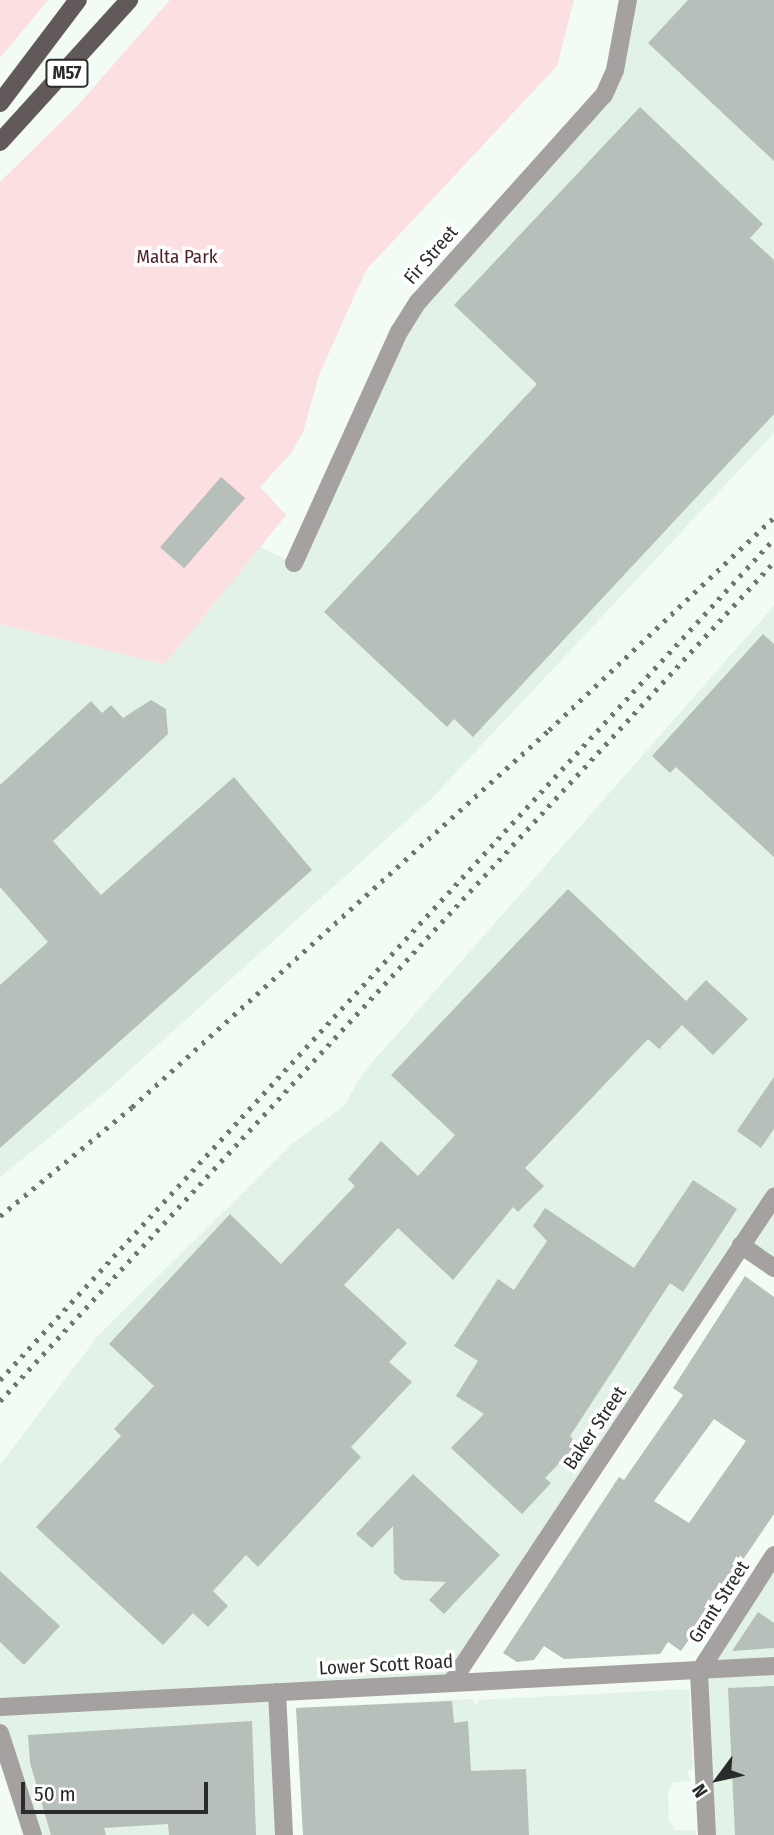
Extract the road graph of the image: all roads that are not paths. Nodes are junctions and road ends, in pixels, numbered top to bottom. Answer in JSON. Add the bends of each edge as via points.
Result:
{"nodes":[{"id":1,"x":78,"y":0,"type":"edge"},
{"id":2,"x":129,"y":0,"type":"edge"},
{"id":3,"x":628,"y":0,"type":"edge"},
{"id":4,"x":0,"y":103,"type":"edge"},
{"id":5,"x":0,"y":142,"type":"edge"},
{"id":6,"x":293,"y":563,"type":"dead end"},
{"id":7,"x":774,"y":1197,"type":"edge"},
{"id":8,"x":741,"y":1245,"type":"junction"},
{"id":9,"x":774,"y":1268,"type":"edge"},
{"id":10,"x":774,"y":1555,"type":"edge"},
{"id":11,"x":774,"y":1666,"type":"edge"},
{"id":12,"x":699,"y":1672,"type":"junction"},
{"id":13,"x":451,"y":1682,"type":"junction"},
{"id":14,"x":277,"y":1692,"type":"junction"},
{"id":15,"x":0,"y":1707,"type":"edge"},
{"id":16,"x":0,"y":1732,"type":"edge"},
{"id":17,"x":33,"y":1835,"type":"edge"},
{"id":18,"x":284,"y":1835,"type":"edge"},
{"id":19,"x":707,"y":1835,"type":"edge"}],
"edges":[{"from":1,"to":4,"type":"main road","number":"M57"},
{"from":2,"to":5,"type":"main road","number":"M57"},
{"from":3,"to":6,"type":"street","name":"Fir Street","via":[[615,70],[604,95],[418,302],[399,332]]},
{"from":7,"to":8,"type":"street","name":"Baker Street"},
{"from":8,"to":9,"type":"street"},
{"from":8,"to":13,"type":"street","name":"Baker Street"},
{"from":10,"to":12,"type":"street","name":"Grant Street"},
{"from":11,"to":12,"type":"street","name":"Lower Scott Road"},
{"from":12,"to":13,"type":"street","name":"Lower Scott Road"},
{"from":12,"to":19,"type":"street"},
{"from":13,"to":14,"type":"street","name":"Lower Scott Road"},
{"from":14,"to":15,"type":"street","name":"Lower Scott Road"},
{"from":14,"to":18,"type":"street"},
{"from":16,"to":17,"type":"street"}]}
